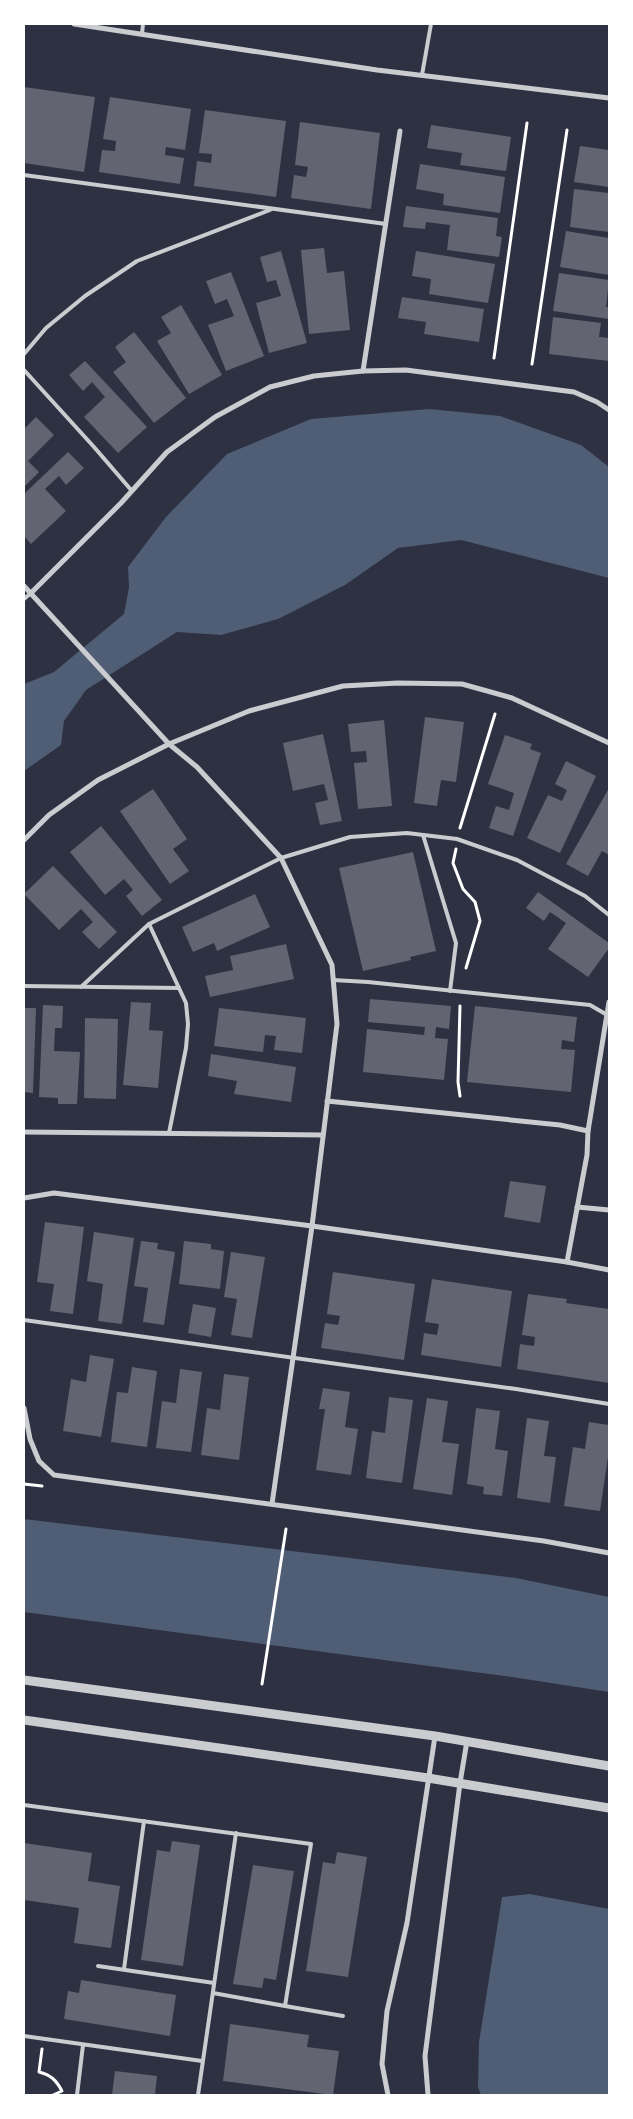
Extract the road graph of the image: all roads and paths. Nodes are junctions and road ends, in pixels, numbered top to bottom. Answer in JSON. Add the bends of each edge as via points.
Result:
{"nodes":[{"id":1,"x":74,"y":24,"type":"edge"},
{"id":2,"x":143,"y":24,"type":"edge"},
{"id":3,"x":431,"y":24,"type":"edge"},
{"id":4,"x":142,"y":34,"type":"junction"},
{"id":5,"x":422,"y":75,"type":"junction"},
{"id":6,"x":609,"y":98,"type":"edge"},
{"id":7,"x":527,"y":123,"type":"dead end"},
{"id":8,"x":567,"y":130,"type":"dead end"},
{"id":9,"x":400,"y":131,"type":"dead end"},
{"id":10,"x":24,"y":175,"type":"edge"},
{"id":11,"x":272,"y":209,"type":"junction"},
{"id":12,"x":386,"y":224,"type":"junction"},
{"id":13,"x":24,"y":354,"type":"edge"},
{"id":14,"x":494,"y":358,"type":"dead end"},
{"id":15,"x":532,"y":364,"type":"dead end"},
{"id":16,"x":24,"y":370,"type":"edge"},
{"id":17,"x":363,"y":371,"type":"junction"},
{"id":18,"x":609,"y":410,"type":"edge"},
{"id":19,"x":132,"y":491,"type":"junction"},
{"id":20,"x":24,"y":586,"type":"edge"},
{"id":21,"x":31,"y":593,"type":"junction"},
{"id":22,"x":24,"y":599,"type":"edge"},
{"id":23,"x":495,"y":714,"type":"dead end"},
{"id":24,"x":609,"y":743,"type":"edge"},
{"id":25,"x":169,"y":744,"type":"junction"},
{"id":26,"x":460,"y":829,"type":"dead end"},
{"id":27,"x":423,"y":835,"type":"junction"},
{"id":28,"x":24,"y":840,"type":"edge"},
{"id":29,"x":456,"y":846,"type":"dead end"},
{"id":30,"x":281,"y":858,"type":"junction"},
{"id":31,"x":609,"y":915,"type":"edge"},
{"id":32,"x":149,"y":924,"type":"junction"},
{"id":33,"x":466,"y":971,"type":"dead end"},
{"id":34,"x":334,"y":980,"type":"junction"},
{"id":35,"x":24,"y":986,"type":"edge"},
{"id":36,"x":81,"y":987,"type":"junction"},
{"id":37,"x":179,"y":988,"type":"junction"},
{"id":38,"x":450,"y":991,"type":"junction"},
{"id":39,"x":609,"y":1002,"type":"edge"},
{"id":40,"x":460,"y":1006,"type":"dead end"},
{"id":41,"x":608,"y":1016,"type":"edge"},
{"id":42,"x":460,"y":1096,"type":"dead end"},
{"id":43,"x":327,"y":1101,"type":"junction"},
{"id":44,"x":588,"y":1131,"type":"junction"},
{"id":45,"x":24,"y":1132,"type":"edge"},
{"id":46,"x":169,"y":1133,"type":"junction"},
{"id":47,"x":322,"y":1135,"type":"junction"},
{"id":48,"x":24,"y":1198,"type":"edge"},
{"id":49,"x":577,"y":1207,"type":"junction"},
{"id":50,"x":609,"y":1210,"type":"edge"},
{"id":51,"x":312,"y":1226,"type":"junction"},
{"id":52,"x":567,"y":1262,"type":"junction"},
{"id":53,"x":609,"y":1270,"type":"edge"},
{"id":54,"x":24,"y":1320,"type":"edge"},
{"id":55,"x":293,"y":1358,"type":"junction"},
{"id":56,"x":609,"y":1404,"type":"edge"},
{"id":57,"x":24,"y":1408,"type":"edge"},
{"id":58,"x":24,"y":1484,"type":"edge"},
{"id":59,"x":42,"y":1486,"type":"dead end"},
{"id":60,"x":272,"y":1504,"type":"junction"},
{"id":61,"x":286,"y":1529,"type":"dead end"},
{"id":62,"x":609,"y":1553,"type":"edge"},
{"id":63,"x":24,"y":1680,"type":"edge"},
{"id":64,"x":262,"y":1684,"type":"dead end"},
{"id":65,"x":24,"y":1720,"type":"edge"},
{"id":66,"x":435,"y":1736,"type":"junction"},
{"id":67,"x":467,"y":1741,"type":"junction"},
{"id":68,"x":609,"y":1766,"type":"edge"},
{"id":69,"x":428,"y":1778,"type":"junction"},
{"id":70,"x":460,"y":1783,"type":"junction"},
{"id":71,"x":24,"y":1804,"type":"edge"},
{"id":72,"x":609,"y":1808,"type":"edge"},
{"id":73,"x":144,"y":1821,"type":"junction"},
{"id":74,"x":236,"y":1833,"type":"junction"},
{"id":75,"x":98,"y":1966,"type":"dead end"},
{"id":76,"x":124,"y":1969,"type":"junction"},
{"id":77,"x":214,"y":1983,"type":"junction"},
{"id":78,"x":213,"y":1994,"type":"junction"},
{"id":79,"x":285,"y":2006,"type":"junction"},
{"id":80,"x":344,"y":2016,"type":"dead end"},
{"id":81,"x":24,"y":2036,"type":"edge"},
{"id":82,"x":83,"y":2045,"type":"junction"},
{"id":83,"x":34,"y":2048,"type":"dead end"},
{"id":84,"x":202,"y":2061,"type":"junction"},
{"id":85,"x":53,"y":2095,"type":"edge"},
{"id":86,"x":77,"y":2095,"type":"edge"},
{"id":87,"x":198,"y":2095,"type":"edge"},
{"id":88,"x":388,"y":2095,"type":"edge"},
{"id":89,"x":428,"y":2095,"type":"edge"}],
"edges":[{"from":1,"to":4,"type":"street"},
{"from":2,"to":4,"type":"lane"},
{"from":3,"to":5,"type":"lane"},
{"from":4,"to":5,"type":"street"},
{"from":5,"to":6,"type":"street"},
{"from":7,"to":14,"type":"path"},
{"from":8,"to":15,"type":"path"},
{"from":9,"to":12,"type":"street"},
{"from":10,"to":11,"type":"lane"},
{"from":11,"to":12,"type":"lane"},
{"from":11,"to":13,"type":"lane","via":[[137,261],[85,296],[46,328]]},
{"from":12,"to":17,"type":"street"},
{"from":16,"to":19,"type":"lane"},
{"from":17,"to":18,"type":"street","via":[[406,370],[574,392]]},
{"from":17,"to":19,"type":"street","via":[[314,376],[270,387],[215,417],[167,452]]},
{"from":19,"to":21,"type":"street"},
{"from":20,"to":21,"type":"street"},
{"from":21,"to":22,"type":"lane"},
{"from":21,"to":25,"type":"street"},
{"from":23,"to":26,"type":"path"},
{"from":24,"to":25,"type":"street","via":[[512,698],[462,684],[398,683],[343,686],[249,711]]},
{"from":25,"to":28,"type":"street","via":[[98,780],[49,815]]},
{"from":25,"to":30,"type":"street","via":[[197,768]]},
{"from":27,"to":30,"type":"lane","via":[[350,837]]},
{"from":27,"to":31,"type":"lane","via":[[457,839],[517,860],[585,896]]},
{"from":27,"to":38,"type":"lane","via":[[456,943]]},
{"from":29,"to":33,"type":"path","via":[[453,863],[463,889],[475,902],[480,921]]},
{"from":30,"to":32,"type":"lane"},
{"from":30,"to":34,"type":"street","via":[[332,965]]},
{"from":32,"to":36,"type":"lane"},
{"from":32,"to":37,"type":"lane"},
{"from":34,"to":38,"type":"lane"},
{"from":34,"to":43,"type":"street","via":[[337,1024]]},
{"from":35,"to":36,"type":"lane"},
{"from":36,"to":37,"type":"lane"},
{"from":37,"to":46,"type":"lane","via":[[186,1003],[188,1024]]},
{"from":38,"to":41,"type":"lane","via":[[590,1005]]},
{"from":39,"to":41,"type":"street"},
{"from":40,"to":42,"type":"path"},
{"from":41,"to":44,"type":"street"},
{"from":43,"to":44,"type":"street","via":[[560,1125]]},
{"from":43,"to":47,"type":"street"},
{"from":44,"to":49,"type":"street"},
{"from":45,"to":46,"type":"street"},
{"from":46,"to":47,"type":"street"},
{"from":47,"to":51,"type":"street"},
{"from":48,"to":51,"type":"street","via":[[54,1193]]},
{"from":49,"to":50,"type":"street"},
{"from":49,"to":52,"type":"street"},
{"from":51,"to":52,"type":"street"},
{"from":51,"to":55,"type":"street"},
{"from":52,"to":53,"type":"street"},
{"from":54,"to":55,"type":"lane"},
{"from":55,"to":56,"type":"lane"},
{"from":55,"to":60,"type":"street"},
{"from":57,"to":60,"type":"street","via":[[30,1440],[39,1461],[54,1475]]},
{"from":58,"to":59,"type":"path"},
{"from":60,"to":62,"type":"street","via":[[544,1541]]},
{"from":61,"to":64,"type":"path"},
{"from":63,"to":66,"type":"street"},
{"from":65,"to":69,"type":"street"},
{"from":66,"to":67,"type":"street"},
{"from":66,"to":69,"type":"street"},
{"from":67,"to":68,"type":"street"},
{"from":67,"to":70,"type":"street"},
{"from":69,"to":70,"type":"street"},
{"from":69,"to":88,"type":"street","via":[[407,1923],[387,2011],[382,2064]]},
{"from":70,"to":72,"type":"street"},
{"from":70,"to":89,"type":"street","via":[[425,2056]]},
{"from":71,"to":73,"type":"lane"},
{"from":73,"to":74,"type":"lane"},
{"from":73,"to":76,"type":"lane"},
{"from":74,"to":77,"type":"lane"},
{"from":74,"to":79,"type":"lane","via":[[311,1844]]},
{"from":75,"to":76,"type":"lane"},
{"from":76,"to":77,"type":"lane"},
{"from":77,"to":78,"type":"lane"},
{"from":78,"to":79,"type":"lane"},
{"from":78,"to":84,"type":"lane"},
{"from":79,"to":80,"type":"lane"},
{"from":81,"to":82,"type":"lane"},
{"from":82,"to":84,"type":"lane"},
{"from":82,"to":86,"type":"lane"},
{"from":83,"to":85,"type":"path","via":[[42,2049],[39,2072],[57,2081],[62,2091]]},
{"from":84,"to":87,"type":"lane"}]}
